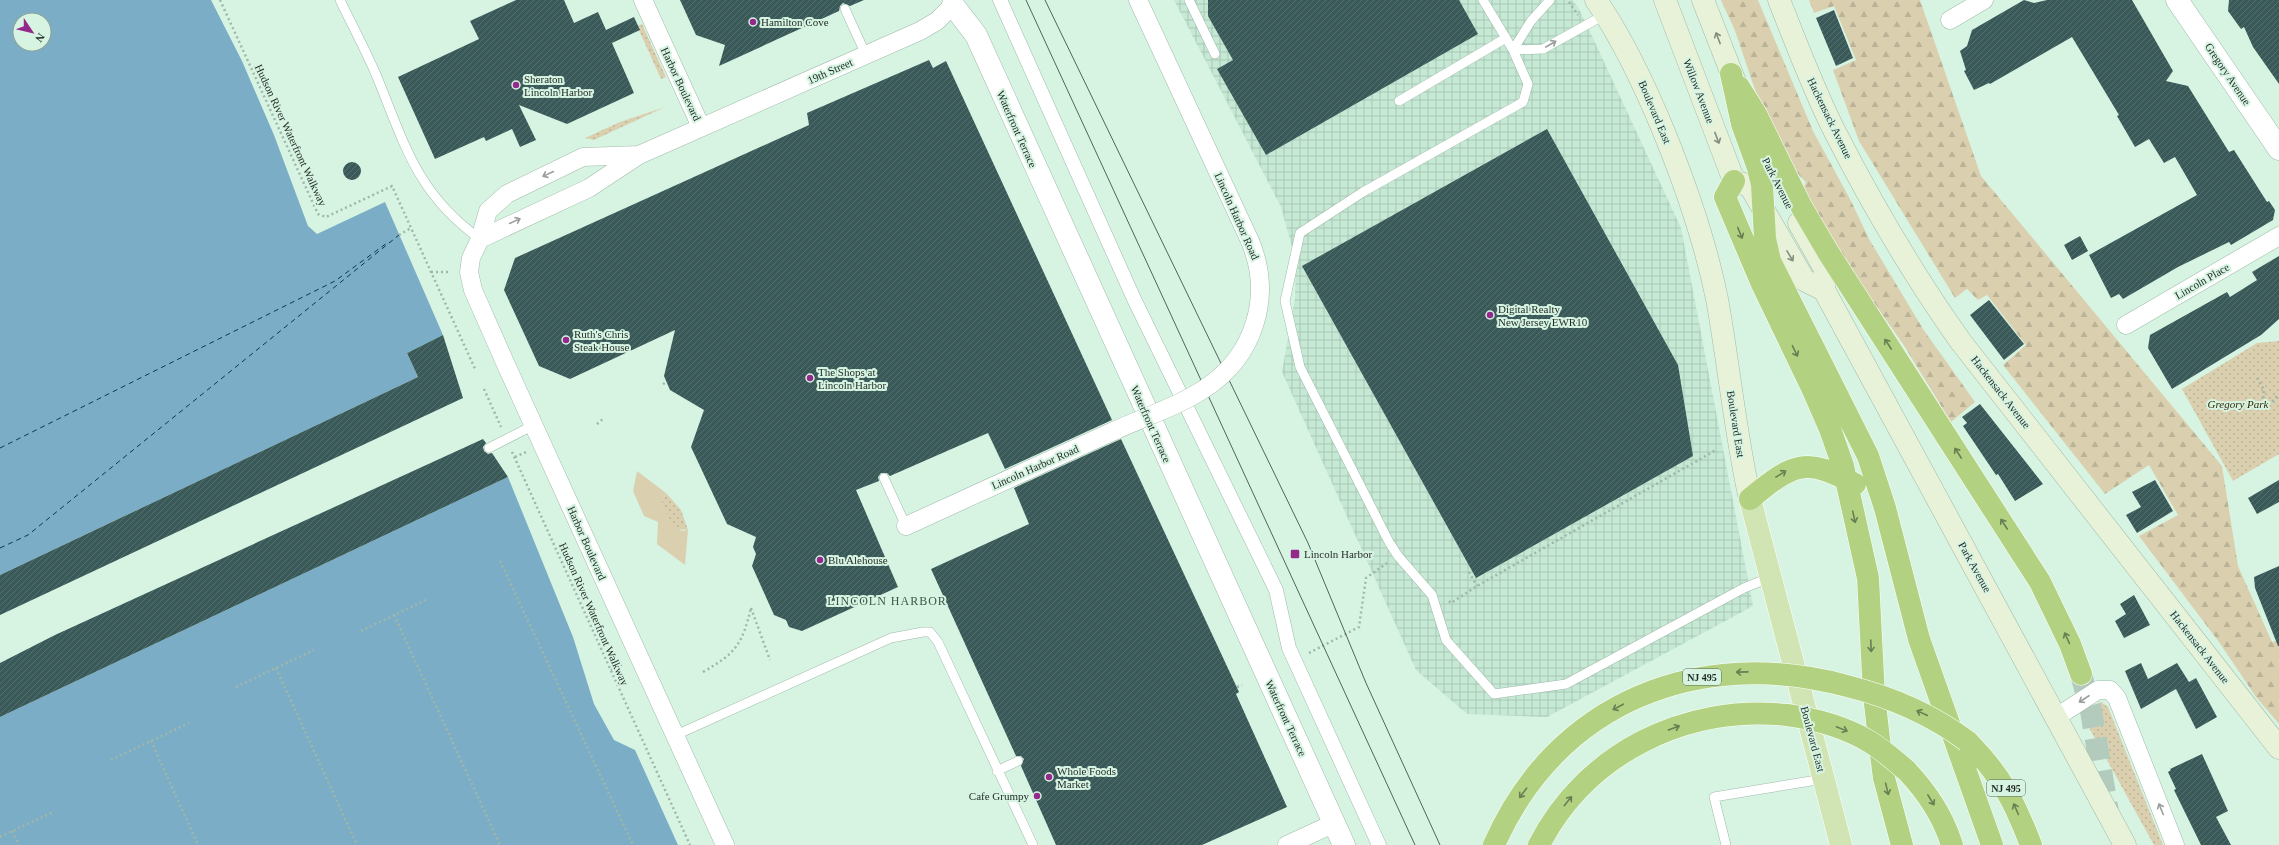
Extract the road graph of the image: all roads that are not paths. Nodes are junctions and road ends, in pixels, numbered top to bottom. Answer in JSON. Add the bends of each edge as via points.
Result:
{"nodes":[{"id":1,"x":340,"y":0,"type":"edge"},
{"id":2,"x":643,"y":0,"type":"edge"},
{"id":3,"x":1000,"y":0,"type":"edge"},
{"id":4,"x":1138,"y":0,"type":"edge"},
{"id":5,"x":1189,"y":0,"type":"edge"},
{"id":6,"x":1483,"y":0,"type":"edge"},
{"id":7,"x":1550,"y":0,"type":"edge"},
{"id":8,"x":1665,"y":0,"type":"edge"},
{"id":9,"x":1703,"y":0,"type":"edge"},
{"id":10,"x":1779,"y":0,"type":"edge"},
{"id":11,"x":1984,"y":0,"type":"edge"},
{"id":12,"x":2177,"y":0,"type":"edge"},
{"id":13,"x":956,"y":2,"type":"edge"},
{"id":14,"x":1601,"y":7,"type":"edge"},
{"id":15,"x":845,"y":9,"type":"dead end"},
{"id":16,"x":1950,"y":20,"type":"dead end"},
{"id":17,"x":1506,"y":38,"type":"junction"},
{"id":18,"x":1513,"y":50,"type":"junction"},
{"id":19,"x":1215,"y":54,"type":"dead end"},
{"id":20,"x":866,"y":55,"type":"junction"},
{"id":21,"x":1731,"y":74,"type":"junction"},
{"id":22,"x":1398,"y":101,"type":"dead end"},
{"id":23,"x":701,"y":127,"type":"junction"},
{"id":24,"x":2279,"y":149,"type":"edge"},
{"id":25,"x":639,"y":155,"type":"junction"},
{"id":26,"x":1734,"y":181,"type":"junction"},
{"id":27,"x":1763,"y":211,"type":"junction"},
{"id":28,"x":2279,"y":236,"type":"edge"},
{"id":29,"x":480,"y":239,"type":"junction"},
{"id":30,"x":1824,"y":290,"type":"junction"},
{"id":31,"x":2126,"y":325,"type":"dead end"},
{"id":32,"x":534,"y":425,"type":"junction"},
{"id":33,"x":489,"y":448,"type":"dead end"},
{"id":34,"x":884,"y":478,"type":"dead end"},
{"id":35,"x":1846,"y":479,"type":"junction"},
{"id":36,"x":1750,"y":498,"type":"junction"},
{"id":37,"x":1883,"y":500,"type":"junction"},
{"id":38,"x":906,"y":526,"type":"joint"},
{"id":39,"x":1771,"y":577,"type":"junction"},
{"id":40,"x":2081,"y":674,"type":"tunnel mouth"},
{"id":41,"x":2055,"y":718,"type":"junction"},
{"id":42,"x":676,"y":735,"type":"junction"},
{"id":43,"x":2279,"y":748,"type":"edge"},
{"id":44,"x":1018,"y":761,"type":"dead end"},
{"id":45,"x":997,"y":771,"type":"junction"},
{"id":46,"x":1824,"y":779,"type":"junction"},
{"id":47,"x":1334,"y":823,"type":"junction"},
{"id":48,"x":725,"y":845,"type":"edge"},
{"id":49,"x":1032,"y":845,"type":"edge"},
{"id":50,"x":1286,"y":845,"type":"edge"},
{"id":51,"x":1344,"y":845,"type":"edge"},
{"id":52,"x":1379,"y":845,"type":"edge"},
{"id":53,"x":1494,"y":845,"type":"edge"},
{"id":54,"x":1539,"y":845,"type":"edge"},
{"id":55,"x":1726,"y":845,"type":"edge"},
{"id":56,"x":1841,"y":845,"type":"edge"},
{"id":57,"x":1902,"y":845,"type":"edge"},
{"id":58,"x":1952,"y":845,"type":"edge"},
{"id":59,"x":1992,"y":845,"type":"edge"},
{"id":60,"x":2032,"y":845,"type":"edge"},
{"id":61,"x":2125,"y":845,"type":"edge"},
{"id":62,"x":2175,"y":845,"type":"edge"}],
"edges":[{"from":1,"to":29,"type":"lane","via":[[422,181],[456,222]]},
{"from":2,"to":23,"type":"street","name":"Harbor Boulevard"},
{"from":3,"to":52,"type":"street","via":[[1134,299],[1276,590],[1289,648]]},
{"from":4,"to":38,"type":"street","name":"Lincoln Harbor Road","bridge":true,"via":[[1250,240],[1257,261],[1261,295],[1253,331],[1241,354],[1223,375],[1203,390]]},
{"from":5,"to":19,"type":"lane"},
{"from":6,"to":17,"type":"lane"},
{"from":7,"to":18,"type":"lane","via":[[1531,21]]},
{"from":8,"to":26,"type":"main road","name":"Willow Avenue","one_way":true},
{"from":21,"to":9,"type":"main road","one_way":true},
{"from":10,"to":43,"type":"main road","name":"Hackensack Avenue","via":[[1835,133],[1903,255],[1935,304],[1961,342]]},
{"from":11,"to":16,"type":"street"},
{"from":12,"to":24,"type":"street","name":"Gregory Avenue"},
{"from":13,"to":20,"type":"street","name":"19th Street","via":[[928,27]]},
{"from":13,"to":47,"type":"street","name":"Waterfront Terrace","via":[[976,35]]},
{"from":18,"to":14,"type":"lane","one_way":true,"via":[[1543,49]]},
{"from":14,"to":36,"type":"main road","name":"Boulevard East","via":[[1630,57],[1654,108],[1697,217],[1717,299]]},
{"from":15,"to":20,"type":"lane"},
{"from":17,"to":18,"type":"lane"},
{"from":17,"to":22,"type":"lane"},
{"from":18,"to":39,"type":"lane","via":[[1528,84],[1523,102],[1384,180],[1300,233],[1285,301],[1300,367],[1398,556],[1432,595],[1446,640],[1494,694],[1566,684],[1744,588]]},
{"from":20,"to":23,"type":"street","name":"19th Street"},
{"from":21,"to":27,"type":"highway","via":[[1742,124],[1758,168]]},
{"from":21,"to":30,"type":"main road","name":"Park Avenue","via":[[1764,156],[1824,269]]},
{"from":40,"to":21,"type":"highway","one_way":true,"via":[[2040,582],[1828,252],[1801,206],[1756,114]]},
{"from":23,"to":25,"type":"street","name":"Harbor Boulevard"},
{"from":29,"to":25,"type":"street","name":"Harbor Boulevard","one_way":true,"via":[[589,188]]},
{"from":25,"to":29,"type":"street","name":"Harbor Boulevard","one_way":true,"via":[[583,157],[516,189],[500,199],[488,211]]},
{"from":26,"to":27,"type":"main road","via":[[1750,186]]},
{"from":26,"to":35,"type":"highway","one_way":true,"via":[[1725,197],[1762,284],[1830,428]]},
{"from":27,"to":30,"type":"main road","one_way":true,"via":[[1804,280]]},
{"from":27,"to":37,"type":"highway","via":[[1767,252],[1776,277],[1857,432]]},
{"from":28,"to":31,"type":"street","name":"Lincoln Place"},
{"from":29,"to":32,"type":"street","name":"Harbor Boulevard","via":[[469,265],[473,290]]},
{"from":30,"to":41,"type":"main road","name":"Park Avenue"},
{"from":32,"to":33,"type":"lane"},
{"from":32,"to":42,"type":"street","name":"Harbor Boulevard"},
{"from":34,"to":38,"type":"lane"},
{"from":36,"to":35,"type":"highway","one_way":true,"via":[[1782,473],[1802,466],[1831,472]]},
{"from":35,"to":37,"type":"highway"},
{"from":35,"to":57,"type":"highway","one_way":true,"via":[[1868,578],[1874,695],[1883,770]]},
{"from":36,"to":39,"type":"main road","name":"Boulevard East"},
{"from":37,"to":59,"type":"highway","via":[[1919,639]]},
{"from":39,"to":46,"type":"main road","name":"Boulevard East"},
{"from":41,"to":61,"type":"main road","name":"Park Avenue"},
{"from":62,"to":41,"type":"street","one_way":true,"via":[[2117,698],[2110,690],[2098,690]]},
{"from":42,"to":45,"type":"lane","via":[[891,638],[930,632],[938,642]]},
{"from":42,"to":48,"type":"street","name":"Harbor Boulevard"},
{"from":44,"to":45,"type":"lane"},
{"from":45,"to":49,"type":"lane"},
{"from":46,"to":55,"type":"lane","via":[[1714,797]]},
{"from":46,"to":56,"type":"main road","name":"Boulevard East"},
{"from":47,"to":50,"type":"street"},
{"from":47,"to":51,"type":"street","name":"Waterfront Terrace"},
{"from":60,"to":53,"type":"highway","number":"NJ 495","one_way":true,"bridge":true,"via":[[2005,786],[1994,769],[1967,741],[1946,726],[1899,702],[1869,692],[1812,677],[1746,672],[1686,680],[1631,700],[1593,722],[1571,739],[1535,777],[1505,820]]},
{"from":54,"to":58,"type":"highway","one_way":true,"bridge":true,"via":[[1552,822],[1572,797],[1608,762],[1648,738],[1710,717],[1760,713],[1816,720],[1870,742],[1906,770],[1929,797],[1942,818]]}]}
